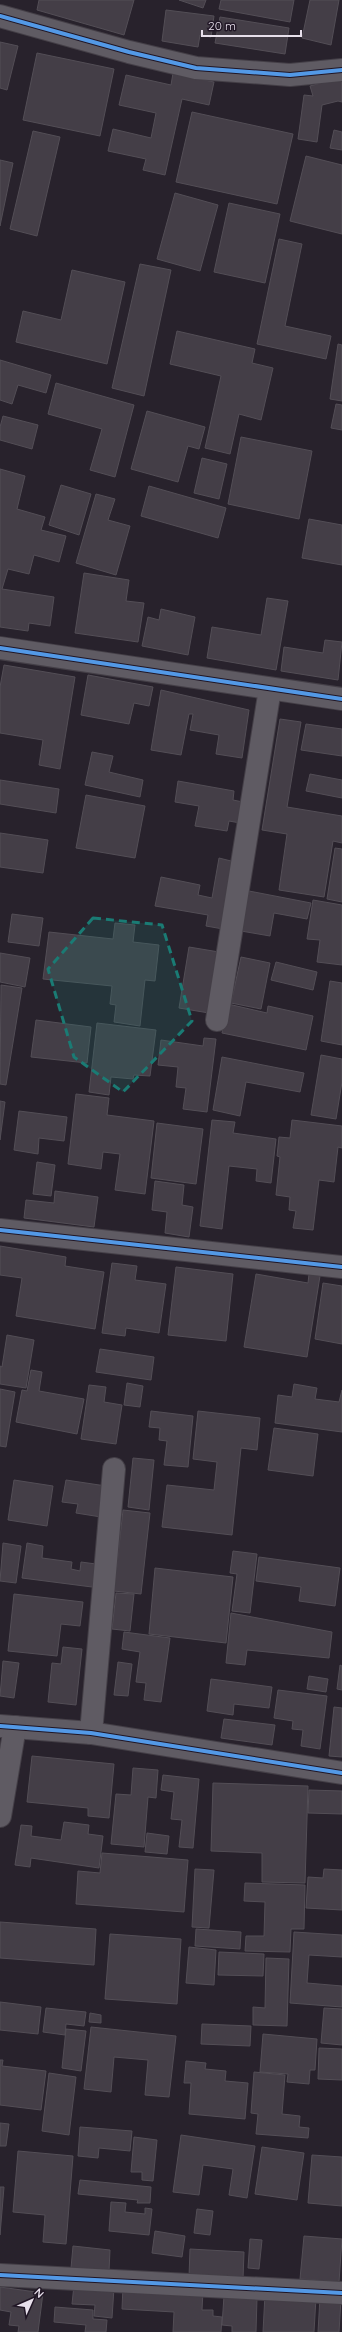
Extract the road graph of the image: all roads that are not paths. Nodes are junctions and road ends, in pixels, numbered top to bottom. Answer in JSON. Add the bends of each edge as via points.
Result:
{"nodes":[{"id":1,"x":0,"y":16,"type":"edge"},
{"id":2,"x":342,"y":70,"type":"edge"},
{"id":3,"x":0,"y":648,"type":"edge"},
{"id":4,"x":270,"y":689,"type":"junction"},
{"id":5,"x":342,"y":699,"type":"edge"},
{"id":6,"x":217,"y":1020,"type":"dead end"},
{"id":7,"x":0,"y":1230,"type":"edge"},
{"id":8,"x":342,"y":1267,"type":"edge"},
{"id":9,"x":114,"y":1469,"type":"dead end"},
{"id":10,"x":7,"y":1727,"type":"edge"},
{"id":11,"x":91,"y":1733,"type":"junction"},
{"id":12,"x":342,"y":1773,"type":"edge"},
{"id":13,"x":0,"y":1816,"type":"edge"},
{"id":14,"x":0,"y":2275,"type":"edge"},
{"id":15,"x":342,"y":2294,"type":"edge"}],
"edges":[{"from":1,"to":2,"type":"street","via":[[196,68],[290,75]]},
{"from":3,"to":4,"type":"street"},
{"from":4,"to":5,"type":"street"},
{"from":4,"to":6,"type":"street"},
{"from":7,"to":8,"type":"street"},
{"from":9,"to":11,"type":"street"},
{"from":10,"to":11,"type":"street"},
{"from":10,"to":13,"type":"street"},
{"from":11,"to":12,"type":"street"},
{"from":14,"to":15,"type":"street"}]}
